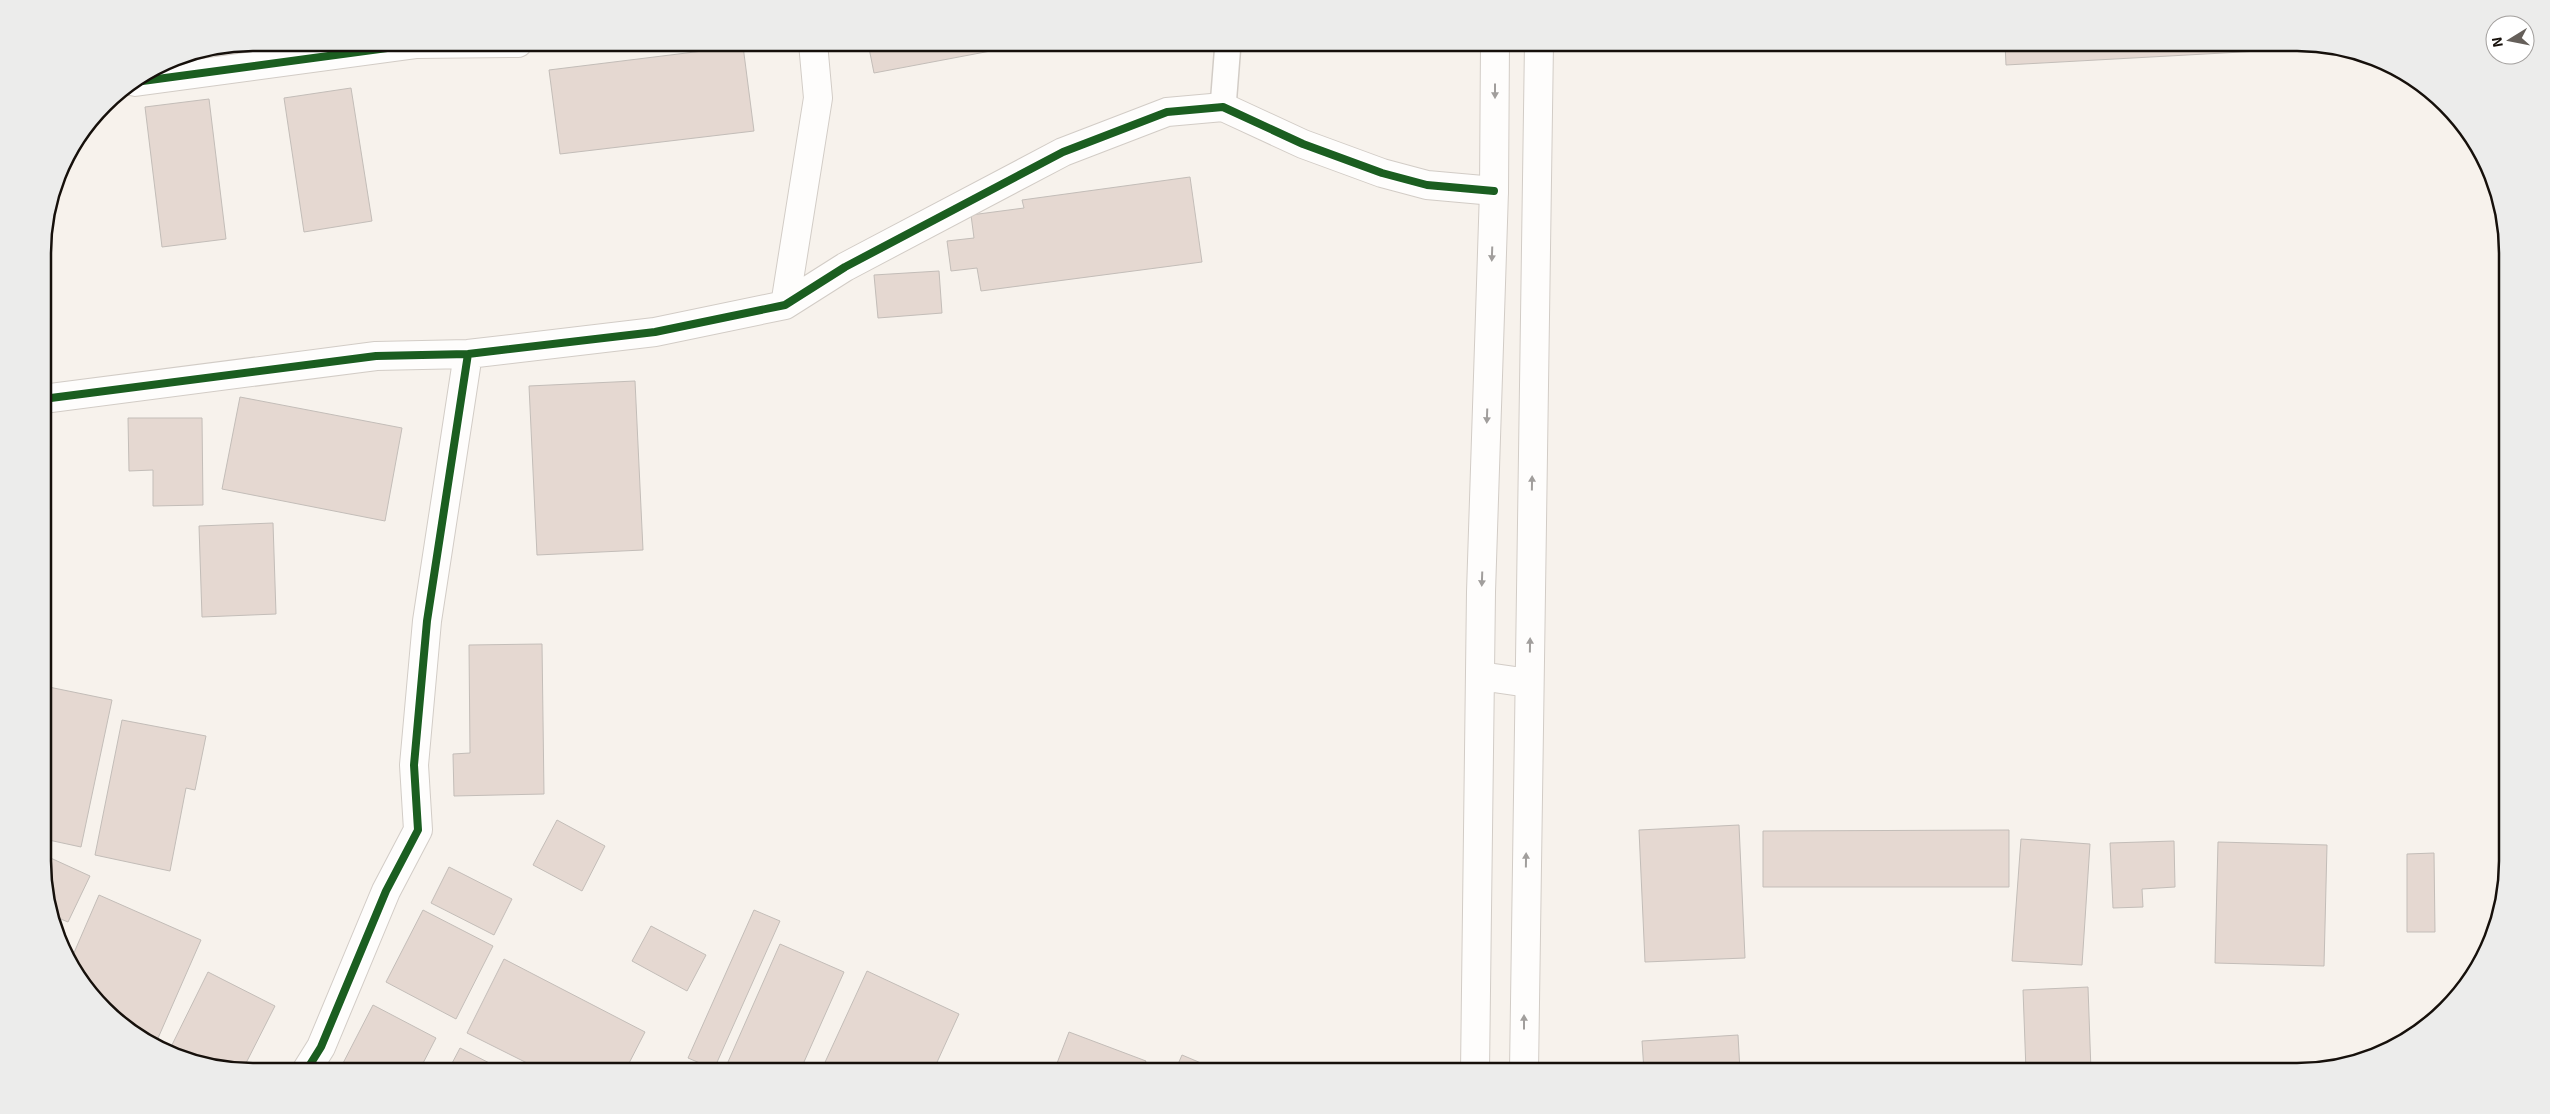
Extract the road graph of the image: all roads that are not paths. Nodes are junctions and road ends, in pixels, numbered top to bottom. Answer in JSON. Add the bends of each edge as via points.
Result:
{"nodes":[{"id":1,"x":294,"y":51,"type":"edge"},
{"id":2,"x":814,"y":51,"type":"edge"},
{"id":3,"x":1227,"y":51,"type":"edge"},
{"id":4,"x":1495,"y":51,"type":"edge"},
{"id":5,"x":1539,"y":51,"type":"edge"},
{"id":6,"x":277,"y":52,"type":"edge"},
{"id":7,"x":151,"y":79,"type":"edge"},
{"id":8,"x":1223,"y":107,"type":"junction"},
{"id":9,"x":1494,"y":191,"type":"junction"},
{"id":10,"x":785,"y":305,"type":"junction"},
{"id":11,"x":468,"y":354,"type":"junction"},
{"id":12,"x":51,"y":399,"type":"edge"},
{"id":13,"x":1480,"y":676,"type":"junction"},
{"id":14,"x":1529,"y":684,"type":"junction"},
{"id":15,"x":311,"y":1063,"type":"edge"},
{"id":16,"x":1475,"y":1063,"type":"edge"},
{"id":17,"x":1524,"y":1063,"type":"edge"}],
"edges":[{"from":1,"to":6,"type":"street"},
{"from":2,"to":10,"type":"street","via":[[818,98]]},
{"from":3,"to":8,"type":"lane"},
{"from":4,"to":9,"type":"street","one_way":true},
{"from":14,"to":5,"type":"street","one_way":true},
{"from":6,"to":7,"type":"street"},
{"from":8,"to":9,"type":"street","via":[[1303,144],[1382,173],[1427,185]]},
{"from":8,"to":10,"type":"street","via":[[1166,112],[1063,152],[845,267]]},
{"from":9,"to":13,"type":"street","one_way":true},
{"from":10,"to":11,"type":"street","via":[[655,332]]},
{"from":11,"to":12,"type":"street","via":[[376,356]]},
{"from":11,"to":15,"type":"street","via":[[427,621],[414,765],[418,830],[386,891]]},
{"from":13,"to":14,"type":"street"},
{"from":13,"to":16,"type":"street"},
{"from":17,"to":14,"type":"street","one_way":true}]}
